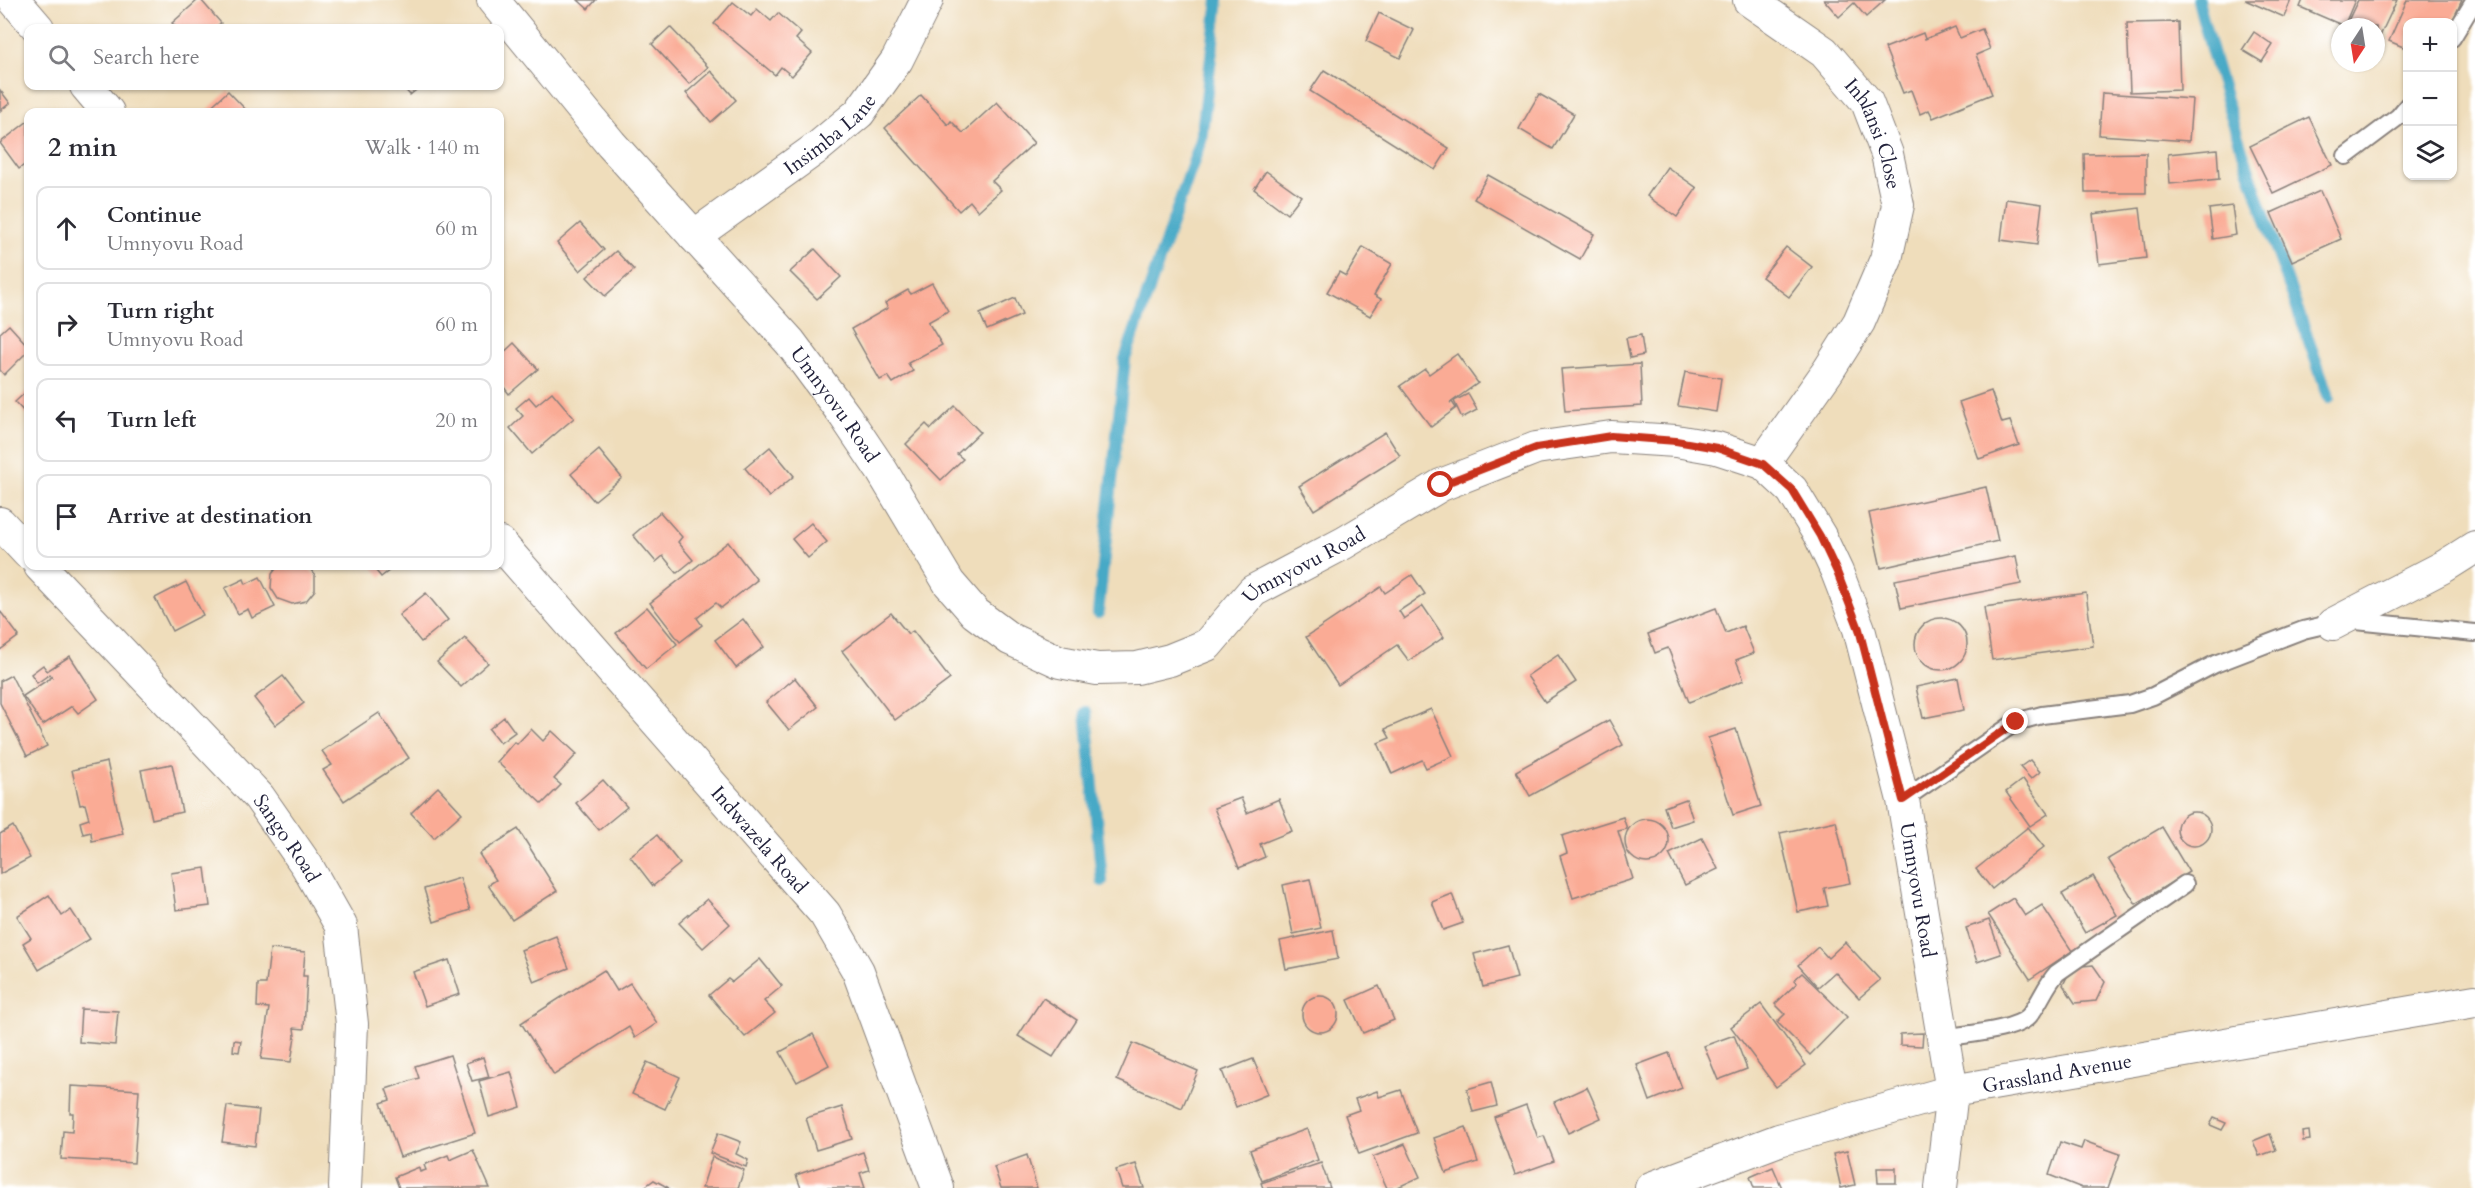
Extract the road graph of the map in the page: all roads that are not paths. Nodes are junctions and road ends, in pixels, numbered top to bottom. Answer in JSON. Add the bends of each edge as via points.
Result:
{"nodes":[{"id":1,"x":14,"y":0,"type":"edge"},
{"id":2,"x":493,"y":0,"type":"edge"},
{"id":3,"x":927,"y":0,"type":"edge"},
{"id":4,"x":1749,"y":0,"type":"edge"},
{"id":5,"x":2475,"y":0,"type":"edge"},
{"id":6,"x":35,"y":24,"type":"edge"},
{"id":7,"x":2457,"y":30,"type":"edge"},
{"id":8,"x":89,"y":90,"type":"edge"},
{"id":9,"x":105,"y":108,"type":"edge"},
{"id":10,"x":2403,"y":111,"type":"edge"},
{"id":11,"x":2346,"y":156,"type":"dead end"},
{"id":12,"x":694,"y":236,"type":"junction"},
{"id":13,"x":1763,"y":464,"type":"junction"},
{"id":14,"x":0,"y":523,"type":"edge"},
{"id":15,"x":2475,"y":547,"type":"edge"},
{"id":16,"x":504,"y":548,"type":"edge"},
{"id":17,"x":24,"y":549,"type":"edge"},
{"id":18,"x":44,"y":570,"type":"edge"},
{"id":19,"x":2333,"y":624,"type":"junction"},
{"id":20,"x":2475,"y":633,"type":"edge"},
{"id":21,"x":1903,"y":800,"type":"junction"},
{"id":22,"x":2185,"y":884,"type":"dead end"},
{"id":23,"x":2475,"y":1001,"type":"edge"},
{"id":24,"x":1943,"y":1038,"type":"junction"},
{"id":25,"x":1952,"y":1091,"type":"junction"},
{"id":26,"x":345,"y":1188,"type":"edge"},
{"id":27,"x":938,"y":1188,"type":"edge"},
{"id":28,"x":1651,"y":1188,"type":"edge"},
{"id":29,"x":1941,"y":1188,"type":"edge"}],
"edges":[{"from":1,"to":6,"type":"street"},
{"from":2,"to":12,"type":"street","name":"Umnyovu Road","via":[[611,144]]},
{"from":3,"to":12,"type":"street","name":"Insimba Lane","via":[[897,60],[860,113]]},
{"from":4,"to":13,"type":"street","name":"Inhlansi Close","via":[[1824,52],[1867,102],[1887,154],[1898,205],[1886,259],[1859,322]]},
{"from":5,"to":7,"type":"lane"},
{"from":8,"to":9,"type":"street"},
{"from":10,"to":11,"type":"lane"},
{"from":12,"to":13,"type":"street","name":"Umnyovu Road","via":[[790,342],[838,407],[882,471],[949,583],[975,613],[1010,639],[1060,662],[1097,669],[1137,668],[1207,645],[1253,591],[1441,485],[1536,448],[1611,436],[1717,448]]},
{"from":13,"to":21,"type":"street","name":"Umnyovu Road","via":[[1792,490],[1837,572],[1859,629]]},
{"from":14,"to":17,"type":"street"},
{"from":15,"to":19,"type":"street"},
{"from":16,"to":27,"type":"street","name":"Indwazela Road","via":[[825,914],[858,971]]},
{"from":18,"to":26,"type":"street","name":"Sango Road","via":[[259,797],[307,866],[341,926],[352,1024]]},
{"from":19,"to":20,"type":"lane","via":[[2380,622]]},
{"from":19,"to":21,"type":"lane","via":[[2303,630],[2216,664],[2130,704],[2016,722]]},
{"from":21,"to":24,"type":"street","name":"Umnyovu Road"},
{"from":22,"to":24,"type":"lane","via":[[2057,973],[2028,1017],[2016,1025]]},
{"from":23,"to":25,"type":"street","name":"Grassland Avenue"},
{"from":24,"to":25,"type":"street","name":"Umnyovu Road"},
{"from":25,"to":28,"type":"street","name":"Grassland Avenue","via":[[1779,1140]]},
{"from":25,"to":29,"type":"street","name":"Umnyovu Road"}]}
